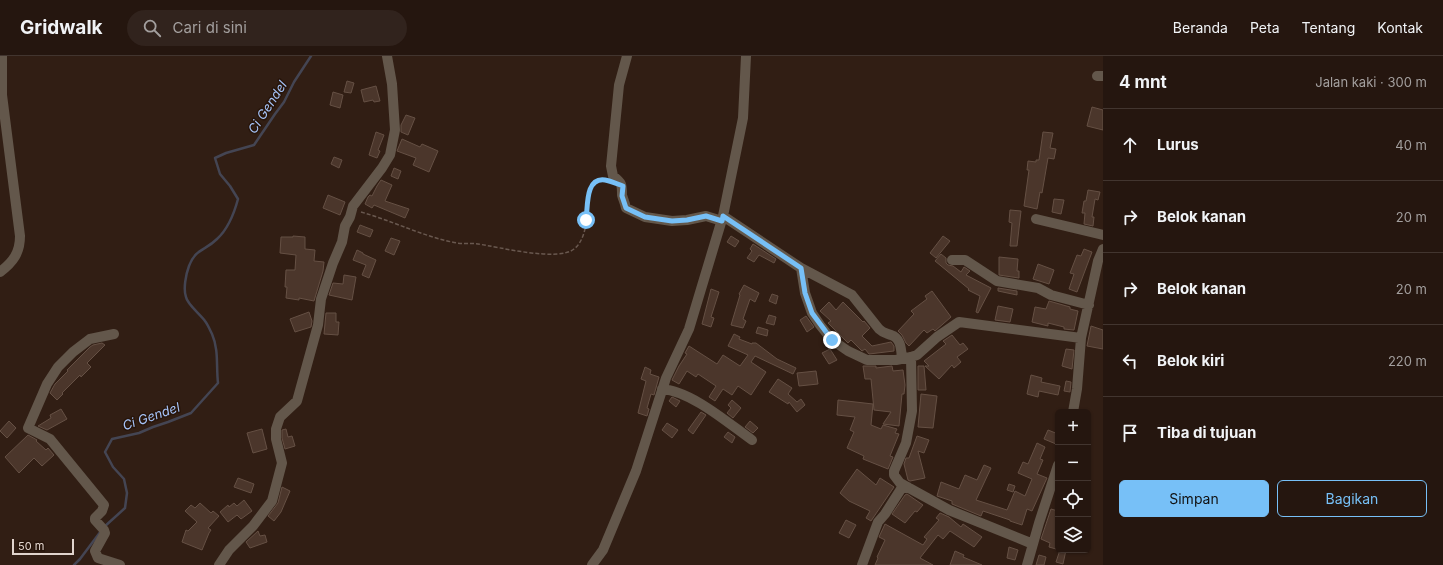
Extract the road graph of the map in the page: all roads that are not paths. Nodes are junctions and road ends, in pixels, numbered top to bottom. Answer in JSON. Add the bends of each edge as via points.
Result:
{"nodes":[{"id":1,"x":2,"y":56,"type":"edge"},
{"id":2,"x":387,"y":56,"type":"edge"},
{"id":3,"x":627,"y":56,"type":"edge"},
{"id":4,"x":746,"y":56,"type":"edge"},
{"id":5,"x":1,"y":94,"type":"edge"},
{"id":6,"x":723,"y":218,"type":"junction"},
{"id":7,"x":1036,"y":219,"type":"dead end"},
{"id":8,"x":1103,"y":235,"type":"edge"},
{"id":9,"x":1103,"y":249,"type":"edge"},
{"id":10,"x":952,"y":260,"type":"dead end"},
{"id":11,"x":801,"y":268,"type":"junction"},
{"id":12,"x":0,"y":272,"type":"edge"},
{"id":13,"x":1089,"y":305,"type":"junction"},
{"id":14,"x":114,"y":334,"type":"dead end"},
{"id":15,"x":1081,"y":338,"type":"junction"},
{"id":16,"x":906,"y":358,"type":"junction"},
{"id":17,"x":662,"y":389,"type":"junction"},
{"id":18,"x":1074,"y":409,"type":"edge"},
{"id":19,"x":752,"y":440,"type":"dead end"},
{"id":20,"x":1055,"y":474,"type":"edge"},
{"id":21,"x":908,"y":487,"type":"junction"},
{"id":22,"x":1033,"y":544,"type":"junction"},
{"id":23,"x":120,"y":565,"type":"edge"},
{"id":24,"x":219,"y":565,"type":"edge"},
{"id":25,"x":592,"y":565,"type":"edge"},
{"id":26,"x":862,"y":565,"type":"edge"},
{"id":27,"x":1027,"y":565,"type":"edge"}],
"edges":[{"from":1,"to":5,"type":"street"},
{"from":2,"to":24,"type":"street","via":[[395,130],[390,155],[352,206],[345,226],[342,242],[321,299],[318,325],[297,401],[280,417],[276,430],[282,463],[272,500]]},
{"from":3,"to":6,"type":"street","via":[[619,85],[611,166],[613,176],[623,186],[622,196],[626,208],[645,217],[672,221],[706,216]]},
{"from":4,"to":6,"type":"street","via":[[743,118]]},
{"from":5,"to":12,"type":"street","via":[[20,240],[15,258]]},
{"from":6,"to":11,"type":"street"},
{"from":6,"to":17,"type":"street","via":[[689,329]]},
{"from":7,"to":8,"type":"street"},
{"from":9,"to":13,"type":"street"},
{"from":10,"to":13,"type":"street","via":[[964,260],[997,281],[1038,288]]},
{"from":11,"to":16,"type":"street","via":[[852,295],[882,332],[895,336]]},
{"from":11,"to":16,"type":"street","via":[[805,293],[812,313],[832,340],[867,360]]},
{"from":13,"to":15,"type":"street"},
{"from":14,"to":23,"type":"street","via":[[90,339],[58,367],[47,384],[28,428],[50,439],[104,505],[95,518],[102,528],[103,536],[95,548],[96,555]]},
{"from":15,"to":16,"type":"street","via":[[959,322],[917,355]]},
{"from":15,"to":18,"type":"street","via":[[1078,389]]},
{"from":16,"to":21,"type":"street","via":[[912,411],[906,443],[894,475],[900,483]]},
{"from":17,"to":19,"type":"street","via":[[676,391],[691,399]]},
{"from":17,"to":25,"type":"street","via":[[636,471],[602,550]]},
{"from":20,"to":22,"type":"street"},
{"from":21,"to":22,"type":"street","via":[[949,510]]},
{"from":21,"to":26,"type":"street","via":[[901,489],[878,522]]},
{"from":22,"to":27,"type":"street"}]}
